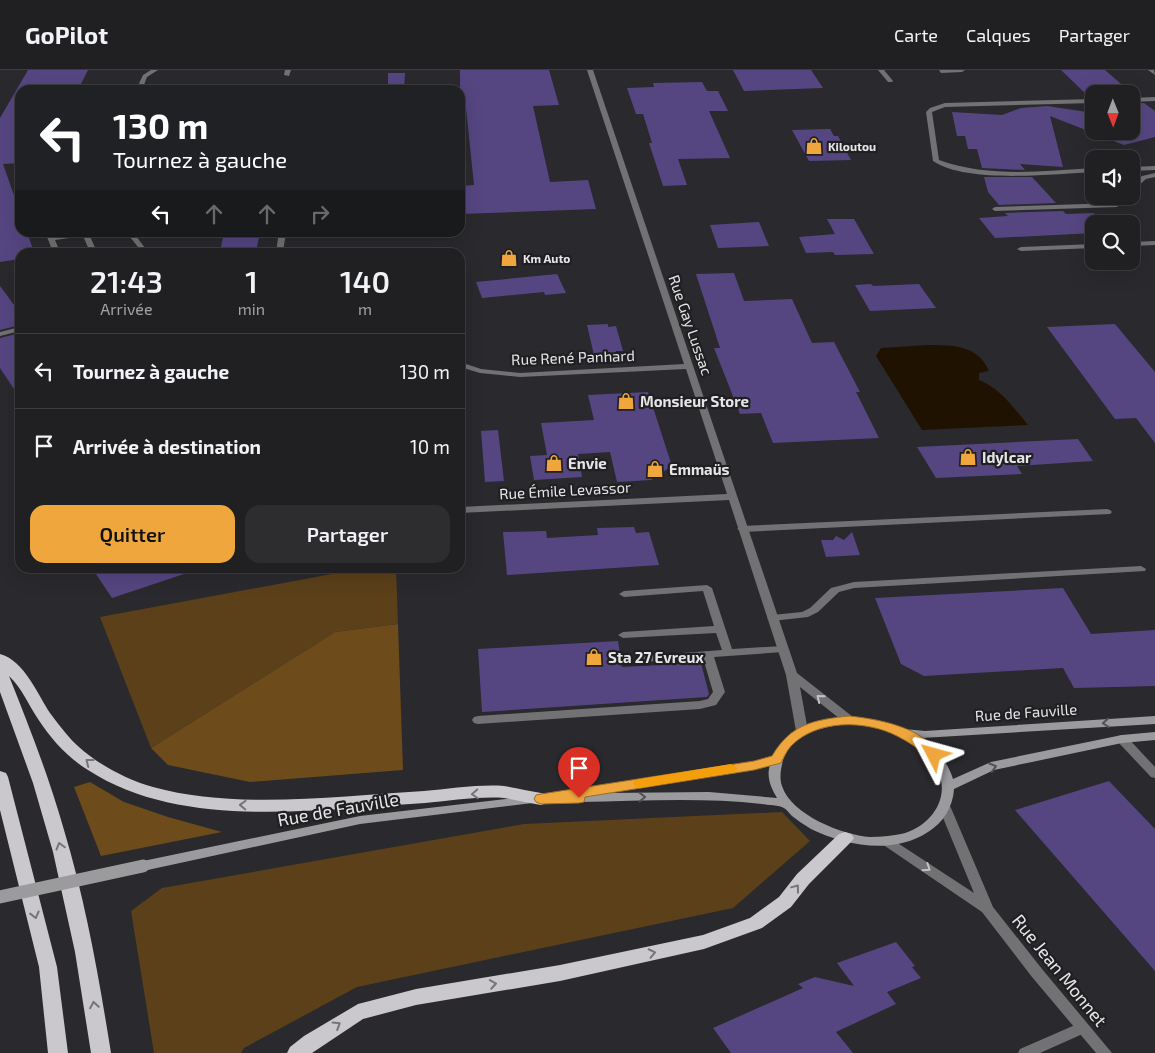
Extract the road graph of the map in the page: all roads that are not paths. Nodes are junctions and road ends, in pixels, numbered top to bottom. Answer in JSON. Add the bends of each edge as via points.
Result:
{"nodes":[{"id":1,"x":155,"y":70,"type":"edge"},
{"id":2,"x":590,"y":70,"type":"edge"},
{"id":3,"x":881,"y":70,"type":"edge"},
{"id":4,"x":962,"y":70,"type":"edge"},
{"id":5,"x":1151,"y":70,"type":"edge"},
{"id":6,"x":941,"y":71,"type":"edge"},
{"id":7,"x":143,"y":73,"type":"edge"},
{"id":8,"x":1155,"y":73,"type":"edge"},
{"id":9,"x":890,"y":81,"type":"dead end"},
{"id":10,"x":1155,"y":99,"type":"edge"},
{"id":11,"x":1140,"y":100,"type":"edge"},
{"id":12,"x":1085,"y":101,"type":"edge"},
{"id":13,"x":1140,"y":168,"type":"edge"},
{"id":14,"x":1155,"y":168,"type":"edge"},
{"id":15,"x":1085,"y":170,"type":"edge"},
{"id":16,"x":1155,"y":174,"type":"edge"},
{"id":17,"x":1140,"y":181,"type":"edge"},
{"id":18,"x":1117,"y":205,"type":"edge"},
{"id":19,"x":995,"y":209,"type":"dead end"},
{"id":20,"x":133,"y":237,"type":"edge"},
{"id":21,"x":1155,"y":243,"type":"edge"},
{"id":22,"x":1140,"y":244,"type":"edge"},
{"id":23,"x":1085,"y":246,"type":"edge"},
{"id":24,"x":142,"y":248,"type":"edge"},
{"id":25,"x":1021,"y":249,"type":"dead end"},
{"id":26,"x":15,"y":330,"type":"edge"},
{"id":27,"x":0,"y":334,"type":"edge"},
{"id":28,"x":465,"y":366,"type":"edge"},
{"id":29,"x":688,"y":366,"type":"junction"},
{"id":30,"x":732,"y":497,"type":"junction"},
{"id":31,"x":465,"y":510,"type":"edge"},
{"id":32,"x":1107,"y":512,"type":"dead end"},
{"id":33,"x":742,"y":529,"type":"junction"},
{"id":34,"x":1141,"y":569,"type":"dead end"},
{"id":35,"x":624,"y":594,"type":"dead end"},
{"id":36,"x":772,"y":618,"type":"junction"},
{"id":37,"x":720,"y":629,"type":"junction"},
{"id":38,"x":623,"y":635,"type":"dead end"},
{"id":39,"x":783,"y":649,"type":"junction"},
{"id":40,"x":728,"y":653,"type":"junction"},
{"id":41,"x":708,"y":655,"type":"junction"},
{"id":42,"x":0,"y":659,"type":"edge"},
{"id":43,"x":642,"y":659,"type":"dead end"},
{"id":44,"x":0,"y":672,"type":"edge"},
{"id":45,"x":792,"y":675,"type":"junction"},
{"id":46,"x":478,"y":720,"type":"dead end"},
{"id":47,"x":849,"y":720,"type":"junction"},
{"id":48,"x":1155,"y":720,"type":"edge"},
{"id":49,"x":802,"y":731,"type":"junction"},
{"id":50,"x":900,"y":732,"type":"junction"},
{"id":51,"x":1155,"y":736,"type":"edge"},
{"id":52,"x":1122,"y":739,"type":"junction"},
{"id":53,"x":776,"y":759,"type":"junction"},
{"id":54,"x":1155,"y":774,"type":"edge"},
{"id":55,"x":0,"y":777,"type":"edge"},
{"id":56,"x":949,"y":786,"type":"junction"},
{"id":57,"x":541,"y":799,"type":"junction"},
{"id":58,"x":787,"y":804,"type":"junction"},
{"id":59,"x":945,"y":808,"type":"junction"},
{"id":60,"x":0,"y":818,"type":"edge"},
{"id":61,"x":845,"y":838,"type":"junction"},
{"id":62,"x":886,"y":841,"type":"junction"},
{"id":63,"x":20,"y":851,"type":"junction"},
{"id":64,"x":0,"y":897,"type":"edge"},
{"id":65,"x":987,"y":909,"type":"junction"},
{"id":66,"x":1082,"y":1028,"type":"junction"},
{"id":67,"x":58,"y":1053,"type":"edge"},
{"id":68,"x":102,"y":1053,"type":"edge"},
{"id":69,"x":297,"y":1053,"type":"edge"},
{"id":70,"x":1025,"y":1053,"type":"edge"},
{"id":71,"x":1105,"y":1053,"type":"edge"}],
"edges":[{"from":1,"to":7,"type":"street"},
{"from":2,"to":29,"type":"street","name":"Rue Gay Lussac"},
{"from":3,"to":9,"type":"street"},
{"from":4,"to":6,"type":"street"},
{"from":5,"to":8,"type":"street"},
{"from":10,"to":11,"type":"street"},
{"from":12,"to":15,"type":"street","via":[[945,105],[929,112],[936,161],[952,168],[1006,174]]},
{"from":13,"to":14,"type":"street"},
{"from":16,"to":17,"type":"street"},
{"from":18,"to":19,"type":"street"},
{"from":20,"to":24,"type":"street"},
{"from":21,"to":22,"type":"street"},
{"from":23,"to":25,"type":"street"},
{"from":26,"to":27,"type":"street"},
{"from":28,"to":29,"type":"street","name":"Rue René Panhard","via":[[480,371],[520,375]]},
{"from":29,"to":30,"type":"street","name":"Rue Gay Lussac"},
{"from":30,"to":31,"type":"street","name":"Rue Émile Levassor"},
{"from":30,"to":33,"type":"street","name":"Rue Gay Lussac"},
{"from":32,"to":33,"type":"street"},
{"from":33,"to":36,"type":"street","name":"Rue Gay Lussac"},
{"from":34,"to":36,"type":"street","via":[[854,585],[835,590],[814,610]]},
{"from":35,"to":37,"type":"street","via":[[707,588]]},
{"from":36,"to":39,"type":"street","name":"Rue Gay Lussac"},
{"from":37,"to":38,"type":"street"},
{"from":37,"to":40,"type":"street"},
{"from":39,"to":40,"type":"street"},
{"from":39,"to":45,"type":"street","name":"Rue Gay Lussac"},
{"from":40,"to":41,"type":"street"},
{"from":41,"to":43,"type":"street"},
{"from":41,"to":46,"type":"street","via":[[719,692],[712,702]]},
{"from":57,"to":42,"type":"highway","one_way":true,"via":[[502,792],[270,806],[227,804],[149,792],[94,766],[65,743],[23,680]]},
{"from":68,"to":44,"type":"highway","one_way":true,"via":[[88,969],[61,851],[28,746]]},
{"from":47,"to":45,"type":"street","one_way":true},
{"from":45,"to":49,"type":"street","name":"Rue Gay Lussac"},
{"from":47,"to":49,"type":"main road","via":[[824,723]]},
{"from":47,"to":50,"type":"main road","via":[[875,723]]},
{"from":48,"to":50,"type":"main road","name":"Rue de Fauville","one_way":true,"via":[[925,735]]},
{"from":49,"to":53,"type":"main road","via":[[786,743]]},
{"from":50,"to":56,"type":"main road","via":[[934,755]]},
{"from":51,"to":52,"type":"main road"},
{"from":52,"to":54,"type":"street"},
{"from":56,"to":52,"type":"main road","one_way":true,"via":[[991,766]]},
{"from":53,"to":57,"type":"main road","via":[[754,766]]},
{"from":53,"to":58,"type":"main road","via":[[774,774],[778,790]]},
{"from":55,"to":63,"type":"highway"},
{"from":56,"to":59,"type":"main road"},
{"from":57,"to":58,"type":"main road","one_way":true,"via":[[694,796],[759,799]]},
{"from":57,"to":64,"type":"main road","name":"Rue de Fauville","bridge":true,"via":[[360,820]]},
{"from":58,"to":61,"type":"main road","via":[[802,819]]},
{"from":59,"to":62,"type":"main road","via":[[932,824],[912,835]]},
{"from":59,"to":65,"type":"street","name":"Rue Jean Monnet"},
{"from":60,"to":63,"type":"highway"},
{"from":61,"to":62,"type":"main road"},
{"from":69,"to":61,"type":"highway","one_way":true,"via":[[358,1012],[416,997],[560,974],[704,942],[756,923],[785,902],[803,879]]},
{"from":62,"to":65,"type":"street","name":"Rue Jean Monnet","one_way":true},
{"from":63,"to":67,"type":"highway","one_way":true,"via":[[48,967]]},
{"from":65,"to":66,"type":"street","name":"Rue Jean Monnet"},
{"from":66,"to":70,"type":"street"},
{"from":66,"to":71,"type":"street","name":"Rue Jean Monnet"}]}
